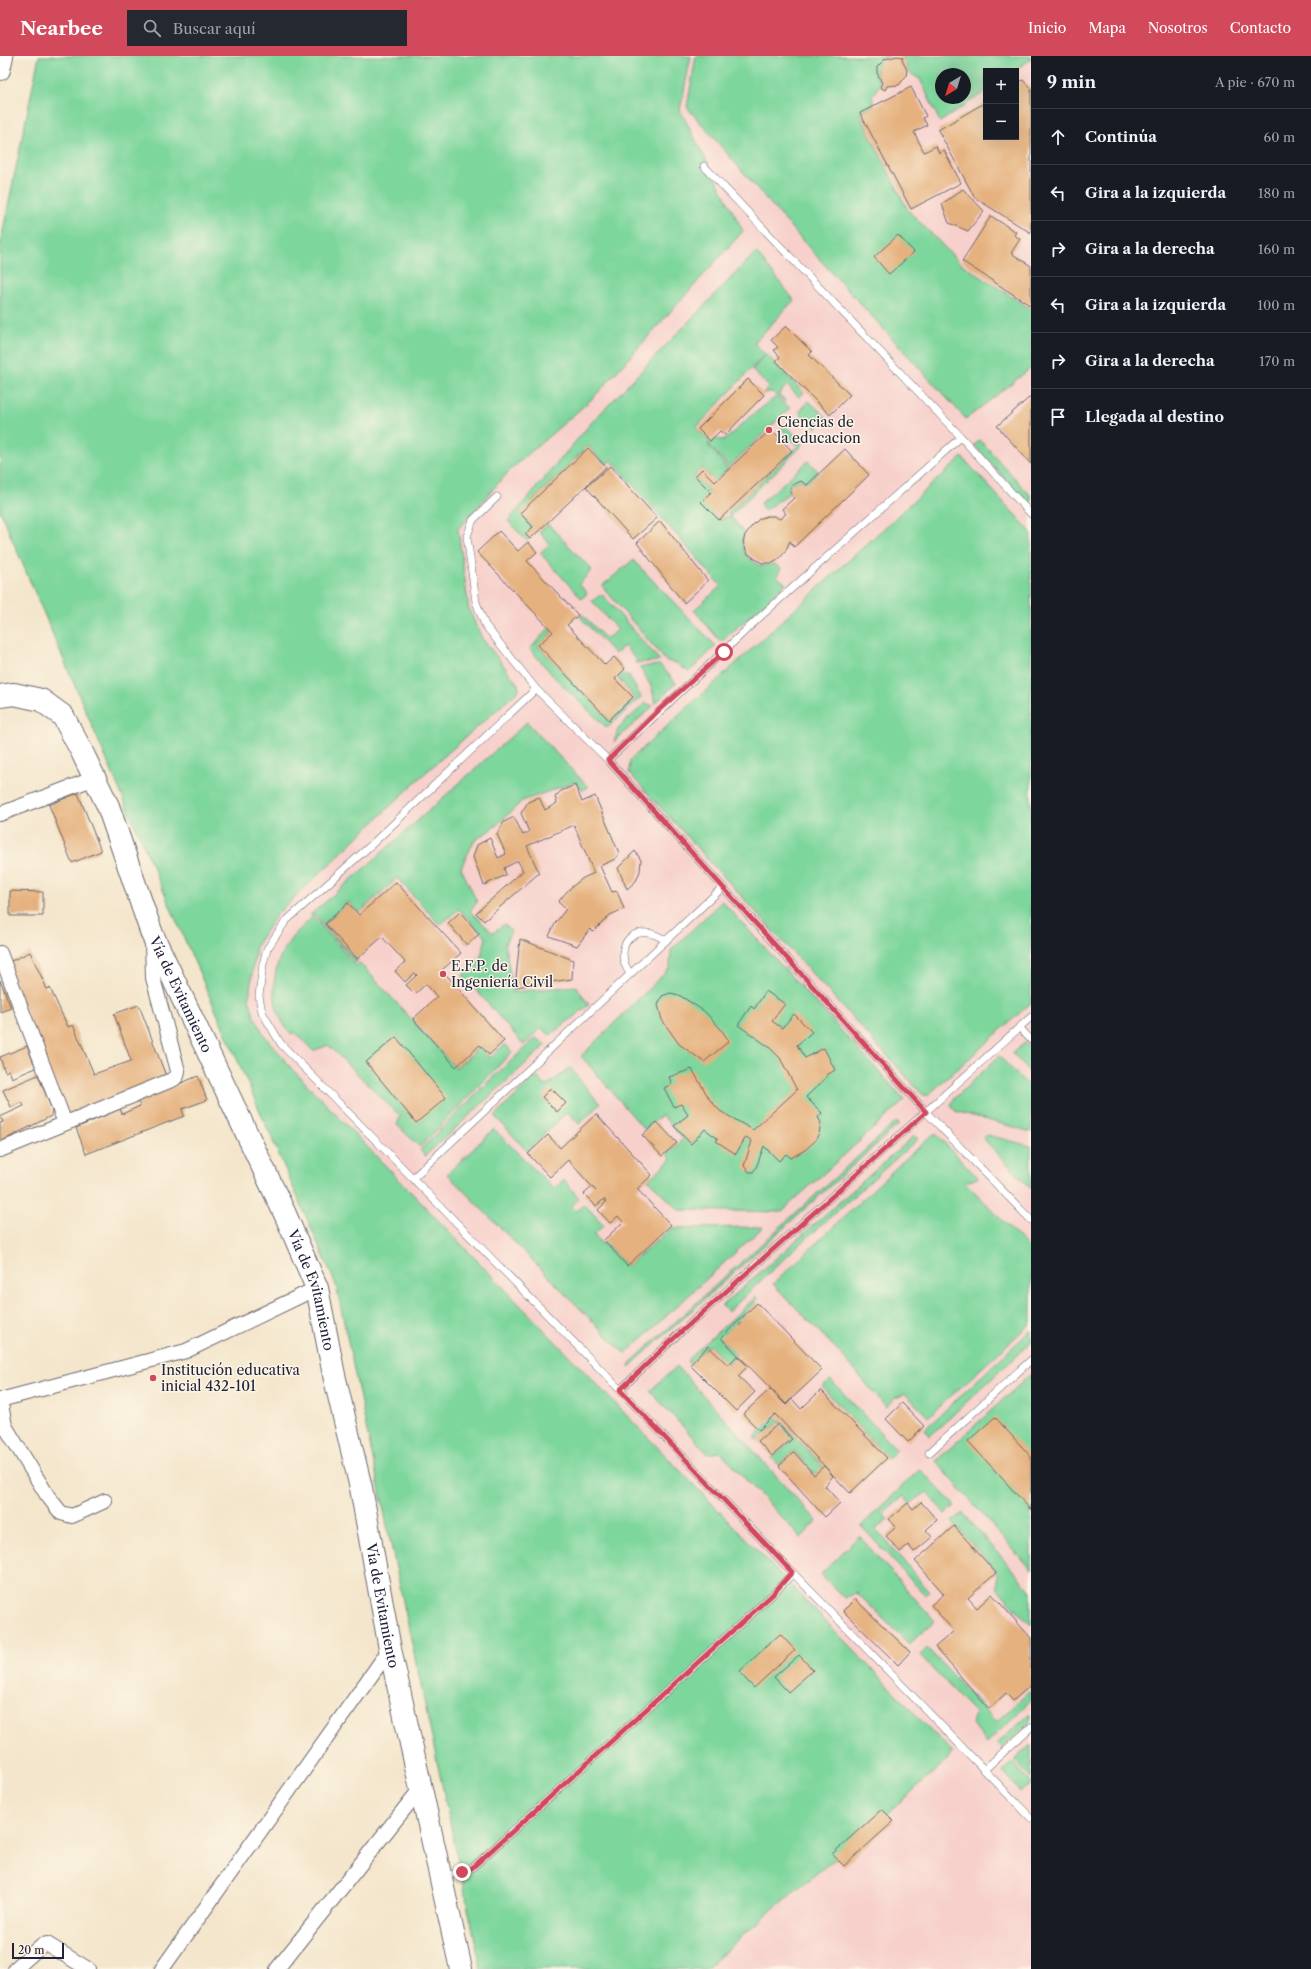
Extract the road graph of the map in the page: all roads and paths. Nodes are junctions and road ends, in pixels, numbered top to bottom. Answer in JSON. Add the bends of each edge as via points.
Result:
{"nodes":[{"id":1,"x":3,"y":56,"type":"edge"},
{"id":2,"x":0,"y":70,"type":"edge"},
{"id":3,"x":704,"y":166,"type":"dead end"},
{"id":4,"x":961,"y":437,"type":"junction"},
{"id":5,"x":497,"y":497,"type":"dead end"},
{"id":6,"x":1031,"y":514,"type":"edge"},
{"id":7,"x":536,"y":689,"type":"junction"},
{"id":8,"x":0,"y":696,"type":"edge"},
{"id":9,"x":608,"y":760,"type":"junction"},
{"id":10,"x":95,"y":778,"type":"junction"},
{"id":11,"x":0,"y":814,"type":"edge"},
{"id":12,"x":723,"y":887,"type":"junction"},
{"id":13,"x":152,"y":934,"type":"junction"},
{"id":14,"x":666,"y":941,"type":"junction"},
{"id":15,"x":0,"y":953,"type":"edge"},
{"id":16,"x":630,"y":974,"type":"junction"},
{"id":17,"x":1031,"y":1016,"type":"edge"},
{"id":18,"x":1019,"y":1028,"type":"junction"},
{"id":19,"x":1031,"y":1040,"type":"edge"},
{"id":20,"x":926,"y":1112,"type":"junction"},
{"id":21,"x":65,"y":1123,"type":"junction"},
{"id":22,"x":0,"y":1150,"type":"edge"},
{"id":23,"x":413,"y":1178,"type":"junction"},
{"id":24,"x":1031,"y":1220,"type":"edge"},
{"id":25,"x":317,"y":1288,"type":"junction"},
{"id":26,"x":1031,"y":1360,"type":"edge"},
{"id":27,"x":620,"y":1390,"type":"junction"},
{"id":28,"x":0,"y":1399,"type":"edge"},
{"id":29,"x":929,"y":1453,"type":"dead end"},
{"id":30,"x":105,"y":1501,"type":"dead end"},
{"id":31,"x":792,"y":1572,"type":"junction"},
{"id":32,"x":390,"y":1649,"type":"junction"},
{"id":33,"x":1031,"y":1727,"type":"edge"},
{"id":34,"x":985,"y":1769,"type":"junction"},
{"id":35,"x":421,"y":1788,"type":"junction"},
{"id":36,"x":1031,"y":1818,"type":"edge"},
{"id":37,"x":441,"y":1878,"type":"junction"},
{"id":38,"x":15,"y":1969,"type":"edge"},
{"id":39,"x":88,"y":1969,"type":"edge"},
{"id":40,"x":162,"y":1969,"type":"edge"},
{"id":41,"x":277,"y":1969,"type":"edge"},
{"id":42,"x":461,"y":1969,"type":"edge"}],
"edges":[{"from":1,"to":2,"type":"street"},
{"from":3,"to":4,"type":"lane"},
{"from":4,"to":6,"type":"lane"},
{"from":4,"to":9,"type":"lane","via":[[761,616]]},
{"from":5,"to":7,"type":"lane","via":[[474,520],[467,536],[476,602],[485,625]]},
{"from":7,"to":9,"type":"lane"},
{"from":7,"to":23,"type":"lane","via":[[286,922],[267,949],[263,964],[259,996],[262,1012],[281,1044]]},
{"from":8,"to":10,"type":"highway","name":"Vía de Evitamiento","via":[[14,694],[41,700],[63,716]]},
{"from":9,"to":12,"type":"lane"},
{"from":10,"to":11,"type":"street"},
{"from":10,"to":13,"type":"highway","name":"Vía de Evitamiento","via":[[108,806]]},
{"from":12,"to":14,"type":"lane"},
{"from":12,"to":20,"type":"lane"},
{"from":13,"to":21,"type":"street","via":[[152,978],[178,1071],[177,1076]]},
{"from":13,"to":25,"type":"highway","name":"Vía de Evitamiento","via":[[285,1214]]},
{"from":14,"to":16,"type":"lane"},
{"from":14,"to":16,"type":"lane","via":[[657,934],[646,932],[634,935],[626,942],[622,954],[624,965]]},
{"from":15,"to":21,"type":"street"},
{"from":16,"to":23,"type":"lane"},
{"from":17,"to":18,"type":"lane"},
{"from":18,"to":19,"type":"lane"},
{"from":18,"to":20,"type":"lane"},
{"from":20,"to":24,"type":"lane"},
{"from":20,"to":27,"type":"lane"},
{"from":21,"to":22,"type":"street"},
{"from":23,"to":27,"type":"lane"},
{"from":25,"to":28,"type":"street","via":[[186,1351]]},
{"from":25,"to":32,"type":"highway","name":"Vía de Evitamiento","via":[[334,1375],[361,1488]]},
{"from":26,"to":29,"type":"lane"},
{"from":27,"to":31,"type":"lane"},
{"from":28,"to":30,"type":"street","via":[[5,1426],[47,1495],[61,1513],[72,1516]]},
{"from":31,"to":34,"type":"lane"},
{"from":31,"to":37,"type":"lane","via":[[772,1595],[472,1868]]},
{"from":32,"to":35,"type":"highway","name":"Vía de Evitamiento"},
{"from":32,"to":40,"type":"street"},
{"from":33,"to":34,"type":"lane"},
{"from":34,"to":36,"type":"lane"},
{"from":35,"to":37,"type":"highway","name":"Vía de Evitamiento"},
{"from":35,"to":41,"type":"street"},
{"from":37,"to":42,"type":"highway","name":"Vía de Evitamiento"},
{"from":38,"to":39,"type":"street","via":[[42,1945],[47,1944]]}]}
